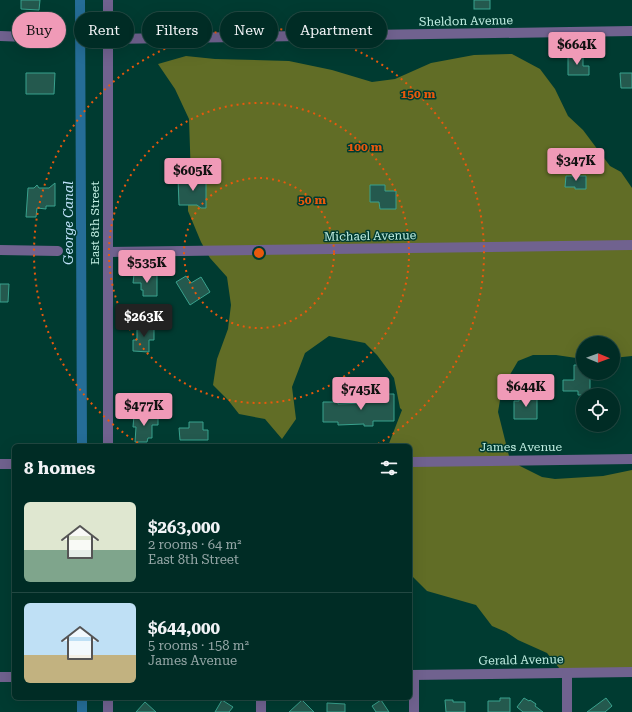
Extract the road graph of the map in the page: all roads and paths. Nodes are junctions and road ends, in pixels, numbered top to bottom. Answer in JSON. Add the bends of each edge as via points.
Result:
{"nodes":[{"id":1,"x":108,"y":0,"type":"edge"},
{"id":2,"x":108,"y":12,"type":"edge"},
{"id":3,"x":632,"y":32,"type":"edge"},
{"id":4,"x":0,"y":36,"type":"edge"},
{"id":5,"x":12,"y":36,"type":"edge"},
{"id":6,"x":134,"y":39,"type":"edge"},
{"id":7,"x":108,"y":48,"type":"edge"},
{"id":8,"x":632,"y":245,"type":"edge"},
{"id":9,"x":0,"y":250,"type":"edge"},
{"id":10,"x":58,"y":251,"type":"dead end"},
{"id":11,"x":108,"y":252,"type":"junction"},
{"id":12,"x":108,"y":444,"type":"edge"},
{"id":13,"x":632,"y":459,"type":"edge"},
{"id":14,"x":412,"y":462,"type":"edge"},
{"id":15,"x":0,"y":464,"type":"edge"},
{"id":16,"x":12,"y":464,"type":"edge"},
{"id":17,"x":632,"y":672,"type":"edge"},
{"id":18,"x":567,"y":673,"type":"junction"},
{"id":19,"x":412,"y":675,"type":"edge"},
{"id":20,"x":0,"y":677,"type":"edge"},
{"id":21,"x":12,"y":677,"type":"edge"},
{"id":22,"x":108,"y":700,"type":"edge"},
{"id":23,"x":261,"y":700,"type":"edge"},
{"id":24,"x":108,"y":712,"type":"edge"},
{"id":25,"x":261,"y":712,"type":"edge"},
{"id":26,"x":414,"y":712,"type":"edge"},
{"id":27,"x":567,"y":712,"type":"edge"}],
"edges":[{"from":1,"to":2,"type":"street","name":"East 8th Street"},
{"from":3,"to":6,"type":"street","name":"Sheldon Avenue"},
{"from":4,"to":5,"type":"street"},
{"from":7,"to":11,"type":"street","name":"East 8th Street"},
{"from":8,"to":11,"type":"street","name":"Michael Avenue"},
{"from":9,"to":10,"type":"street"},
{"from":11,"to":12,"type":"street","name":"East 8th Street"},
{"from":13,"to":14,"type":"street","name":"James Avenue"},
{"from":15,"to":16,"type":"street"},
{"from":17,"to":18,"type":"street","name":"Gerald Avenue"},
{"from":18,"to":19,"type":"street","name":"Gerald Avenue"},
{"from":18,"to":27,"type":"street"},
{"from":19,"to":26,"type":"street"},
{"from":20,"to":21,"type":"street"},
{"from":22,"to":24,"type":"street"},
{"from":23,"to":25,"type":"street"}]}
